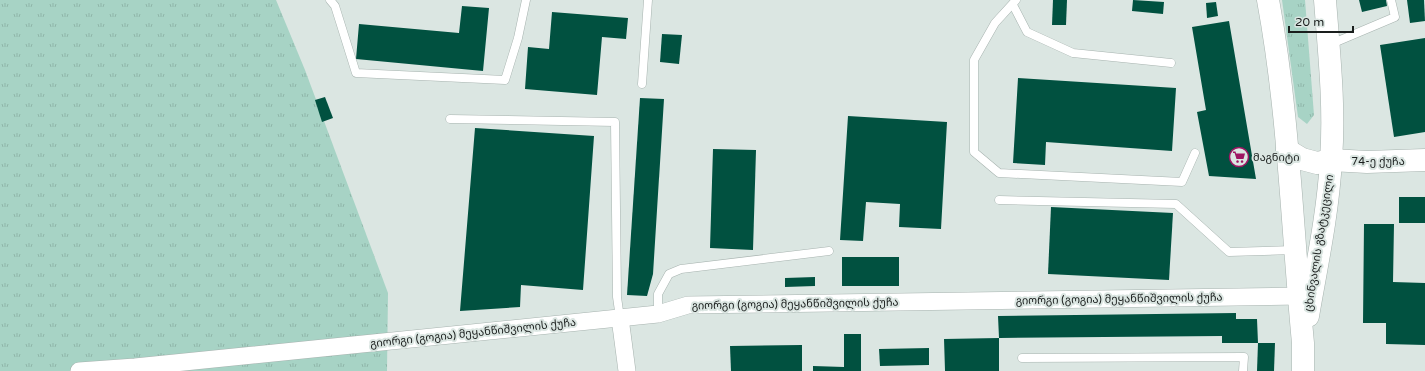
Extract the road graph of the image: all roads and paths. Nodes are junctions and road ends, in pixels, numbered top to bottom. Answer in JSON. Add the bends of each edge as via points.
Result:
{"nodes":[{"id":1,"x":330,"y":0,"type":"edge"},
{"id":2,"x":526,"y":0,"type":"edge"},
{"id":3,"x":648,"y":0,"type":"edge"},
{"id":4,"x":1268,"y":0,"type":"edge"},
{"id":5,"x":1325,"y":0,"type":"edge"},
{"id":6,"x":1391,"y":0,"type":"edge"},
{"id":7,"x":1015,"y":2,"type":"edge"},
{"id":8,"x":1328,"y":45,"type":"junction"},
{"id":9,"x":1171,"y":63,"type":"dead end"},
{"id":10,"x":642,"y":84,"type":"dead end"},
{"id":11,"x":450,"y":119,"type":"dead end"},
{"id":12,"x":1287,"y":150,"type":"junction"},
{"id":13,"x":1195,"y":153,"type":"dead end"},
{"id":14,"x":1331,"y":160,"type":"junction"},
{"id":15,"x":1425,"y":160,"type":"edge"},
{"id":16,"x":999,"y":200,"type":"dead end"},
{"id":17,"x":1295,"y":250,"type":"junction"},
{"id":18,"x":828,"y":251,"type":"dead end"},
{"id":19,"x":1299,"y":296,"type":"junction"},
{"id":20,"x":658,"y":314,"type":"junction"},
{"id":21,"x":620,"y":318,"type":"junction"},
{"id":22,"x":1303,"y":343,"type":"junction"},
{"id":23,"x":1022,"y":358,"type":"dead end"},
{"id":24,"x":79,"y":371,"type":"edge"},
{"id":25,"x":627,"y":371,"type":"edge"},
{"id":26,"x":1243,"y":371,"type":"edge"},
{"id":27,"x":1303,"y":371,"type":"edge"}],
"edges":[{"from":1,"to":2,"type":"lane","via":[[335,6],[356,73],[505,80]]},
{"from":3,"to":10,"type":"lane"},
{"from":4,"to":12,"type":"main road","name":"ცხინვალის გზატკეცილი","via":[[1277,49]]},
{"from":5,"to":8,"type":"main road","name":"ცხინვალის გზატკეცილი"},
{"from":6,"to":8,"type":"lane","via":[[1395,17]]},
{"from":7,"to":9,"type":"lane","via":[[1027,32],[1073,53]]},
{"from":7,"to":13,"type":"lane","via":[[995,23],[974,60],[974,152],[999,173],[1182,182]]},
{"from":8,"to":14,"type":"main road","name":"ცხინვალის გზატკეცილი","via":[[1333,114]]},
{"from":11,"to":21,"type":"lane","via":[[615,122]]},
{"from":12,"to":14,"type":"main road","name":"74-ე ქუჩა","via":[[1302,159],[1317,162]]},
{"from":12,"to":17,"type":"main road","name":"ცხინვალის გზატკეცილი"},
{"from":14,"to":15,"type":"main road","name":"74-ე ქუჩა"},
{"from":14,"to":22,"type":"main road","name":"ცხინვალის გზატკეცილი","via":[[1325,219]]},
{"from":16,"to":17,"type":"lane","via":[[1176,204],[1229,252]]},
{"from":17,"to":19,"type":"main road","name":"ცხინვალის გზატკეცილი"},
{"from":18,"to":20,"type":"lane","via":[[681,269],[669,274],[658,294]]},
{"from":19,"to":20,"type":"street","name":"გიორგი (გოგია) მეყანწიშვილის ქუჩა","via":[[688,305]]},
{"from":19,"to":22,"type":"main road","name":"ცხინვალის გზატკეცილი"},
{"from":20,"to":21,"type":"street","name":"გიორგი (გოგია) მეყანწიშვილის ქუჩა"},
{"from":21,"to":24,"type":"street","name":"გიორგი (გოგია) მეყანწიშვილის ქუჩა"},
{"from":21,"to":25,"type":"street"},
{"from":22,"to":27,"type":"main road","name":"ცხინვალის გზატკეცილი"},
{"from":23,"to":26,"type":"lane","via":[[1244,357]]}]}
